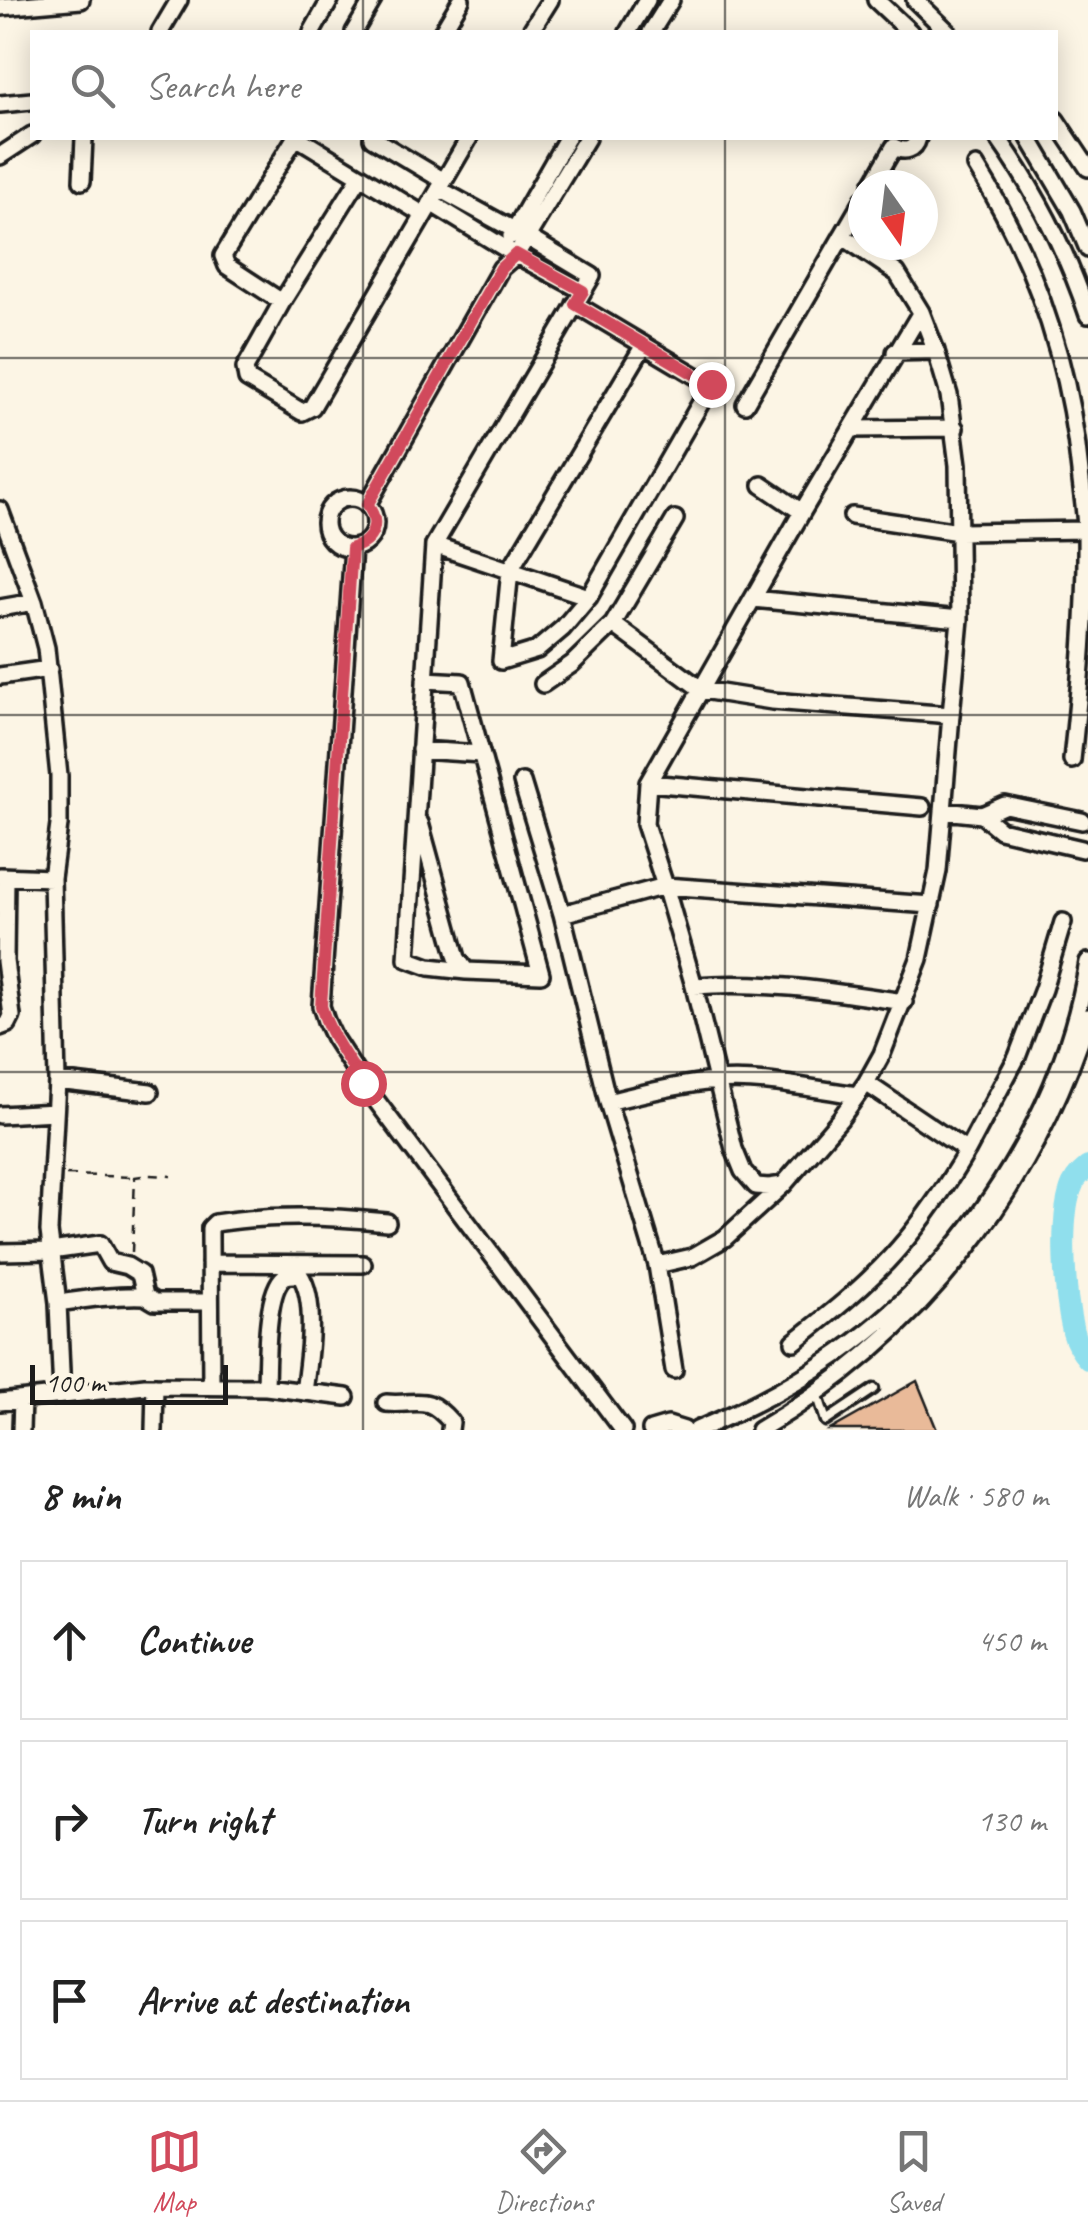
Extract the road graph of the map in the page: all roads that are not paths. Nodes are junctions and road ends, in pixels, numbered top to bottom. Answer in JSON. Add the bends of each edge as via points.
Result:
{"nodes":[{"id":1,"x":81,"y":0,"type":"edge"},
{"id":2,"x":180,"y":0,"type":"edge"},
{"id":3,"x":330,"y":0,"type":"edge"},
{"id":4,"x":373,"y":0,"type":"edge"},
{"id":5,"x":460,"y":0,"type":"edge"},
{"id":6,"x":550,"y":0,"type":"edge"},
{"id":7,"x":876,"y":0,"type":"edge"},
{"id":8,"x":914,"y":0,"type":"edge"},
{"id":9,"x":38,"y":1,"type":"edge"},
{"id":10,"x":646,"y":1,"type":"edge"},
{"id":11,"x":0,"y":6,"type":"edge"},
{"id":12,"x":667,"y":6,"type":"edge"},
{"id":13,"x":161,"y":30,"type":"edge"},
{"id":14,"x":313,"y":30,"type":"edge"},
{"id":15,"x":355,"y":30,"type":"edge"},
{"id":16,"x":443,"y":30,"type":"edge"},
{"id":17,"x":531,"y":30,"type":"edge"},
{"id":18,"x":629,"y":30,"type":"edge"},
{"id":19,"x":652,"y":30,"type":"edge"},
{"id":20,"x":908,"y":30,"type":"edge"},
{"id":21,"x":946,"y":30,"type":"edge"},
{"id":22,"x":30,"y":101,"type":"edge"},
{"id":23,"x":0,"y":104,"type":"edge"},
{"id":24,"x":1058,"y":123,"type":"edge"},
{"id":25,"x":30,"y":136,"type":"edge"},
{"id":26,"x":84,"y":140,"type":"edge"},
{"id":27,"x":295,"y":140,"type":"edge"},
{"id":28,"x":299,"y":140,"type":"edge"},
{"id":29,"x":379,"y":140,"type":"edge"},
{"id":30,"x":468,"y":140,"type":"edge"},
{"id":31,"x":566,"y":140,"type":"edge"},
{"id":32,"x":586,"y":140,"type":"edge"},
{"id":33,"x":917,"y":140,"type":"edge"},
{"id":34,"x":999,"y":140,"type":"edge"},
{"id":35,"x":1031,"y":140,"type":"edge"},
{"id":36,"x":892,"y":142,"type":"edge"},
{"id":37,"x":0,"y":156,"type":"edge"},
{"id":38,"x":976,"y":166,"type":"dead end"},
{"id":39,"x":1088,"y":168,"type":"edge"},
{"id":40,"x":879,"y":170,"type":"edge"},
{"id":41,"x":360,"y":177,"type":"junction"},
{"id":42,"x":82,"y":181,"type":"dead end"},
{"id":43,"x":434,"y":197,"type":"junction"},
{"id":44,"x":848,"y":226,"type":"edge"},
{"id":45,"x":520,"y":234,"type":"junction"},
{"id":46,"x":842,"y":236,"type":"junction"},
{"id":47,"x":1088,"y":249,"type":"edge"},
{"id":48,"x":511,"y":251,"type":"junction"},
{"id":49,"x":579,"y":297,"type":"junction"},
{"id":50,"x":282,"y":302,"type":"junction"},
{"id":51,"x":921,"y":312,"type":"junction"},
{"id":52,"x":1088,"y":315,"type":"edge"},
{"id":53,"x":644,"y":345,"type":"junction"},
{"id":54,"x":936,"y":351,"type":"junction"},
{"id":55,"x":895,"y":352,"type":"junction"},
{"id":56,"x":744,"y":404,"type":"dead end"},
{"id":57,"x":955,"y":428,"type":"junction"},
{"id":58,"x":852,"y":430,"type":"junction"},
{"id":59,"x":762,"y":485,"type":"dead end"},
{"id":60,"x":367,"y":505,"type":"junction"},
{"id":61,"x":0,"y":510,"type":"edge"},
{"id":62,"x":802,"y":512,"type":"junction"},
{"id":63,"x":852,"y":516,"type":"dead end"},
{"id":64,"x":675,"y":519,"type":"dead end"},
{"id":65,"x":1086,"y":530,"type":"edge"},
{"id":66,"x":959,"y":532,"type":"junction"},
{"id":67,"x":434,"y":545,"type":"junction"},
{"id":68,"x":352,"y":548,"type":"junction"},
{"id":69,"x":510,"y":570,"type":"junction"},
{"id":70,"x":589,"y":597,"type":"junction"},
{"id":71,"x":753,"y":599,"type":"junction"},
{"id":72,"x":34,"y":602,"type":"junction"},
{"id":73,"x":0,"y":608,"type":"edge"},
{"id":74,"x":960,"y":619,"type":"junction"},
{"id":75,"x":612,"y":624,"type":"junction"},
{"id":76,"x":49,"y":670,"type":"junction"},
{"id":77,"x":0,"y":676,"type":"edge"},
{"id":78,"x":425,"y":680,"type":"junction"},
{"id":79,"x":543,"y":684,"type":"dead end"},
{"id":80,"x":702,"y":690,"type":"junction"},
{"id":81,"x":950,"y":715,"type":"junction"},
{"id":82,"x":420,"y":750,"type":"junction"},
{"id":83,"x":482,"y":754,"type":"junction"},
{"id":84,"x":1072,"y":760,"type":"dead end"},
{"id":85,"x":522,"y":782,"type":"dead end"},
{"id":86,"x":648,"y":784,"type":"junction"},
{"id":87,"x":922,"y":807,"type":"dead end"},
{"id":88,"x":416,"y":808,"type":"junction"},
{"id":89,"x":944,"y":811,"type":"junction"},
{"id":90,"x":982,"y":814,"type":"junction"},
{"id":91,"x":1085,"y":818,"type":"edge"},
{"id":92,"x":1085,"y":852,"type":"edge"},
{"id":93,"x":3,"y":877,"type":"edge"},
{"id":94,"x":52,"y":878,"type":"junction"},
{"id":95,"x":665,"y":886,"type":"junction"},
{"id":96,"x":931,"y":905,"type":"junction"},
{"id":97,"x":562,"y":914,"type":"junction"},
{"id":98,"x":1063,"y":922,"type":"dead end"},
{"id":99,"x":1088,"y":962,"type":"edge"},
{"id":100,"x":3,"y":964,"type":"edge"},
{"id":101,"x":466,"y":970,"type":"junction"},
{"id":102,"x":694,"y":986,"type":"junction"},
{"id":103,"x":904,"y":1002,"type":"junction"},
{"id":104,"x":1088,"y":1017,"type":"edge"},
{"id":105,"x":0,"y":1027,"type":"edge"},
{"id":106,"x":716,"y":1081,"type":"junction"},
{"id":107,"x":57,"y":1082,"type":"junction"},
{"id":108,"x":861,"y":1089,"type":"junction"},
{"id":109,"x":150,"y":1092,"type":"dead end"},
{"id":110,"x":608,"y":1102,"type":"junction"},
{"id":111,"x":55,"y":1112,"type":"junction"},
{"id":112,"x":0,"y":1115,"type":"edge"},
{"id":113,"x":966,"y":1151,"type":"junction"},
{"id":114,"x":749,"y":1180,"type":"junction"},
{"id":115,"x":784,"y":1185,"type":"junction"},
{"id":116,"x":753,"y":1212,"type":"junction"},
{"id":117,"x":387,"y":1222,"type":"dead end"},
{"id":118,"x":51,"y":1250,"type":"junction"},
{"id":119,"x":0,"y":1252,"type":"edge"},
{"id":120,"x":210,"y":1263,"type":"junction"},
{"id":121,"x":363,"y":1264,"type":"dead end"},
{"id":122,"x":657,"y":1265,"type":"junction"},
{"id":123,"x":144,"y":1296,"type":"junction"},
{"id":124,"x":58,"y":1302,"type":"junction"},
{"id":125,"x":210,"y":1302,"type":"junction"},
{"id":126,"x":794,"y":1342,"type":"dead end"},
{"id":127,"x":674,"y":1370,"type":"dead end"},
{"id":128,"x":211,"y":1385,"type":"junction"},
{"id":129,"x":156,"y":1386,"type":"junction"},
{"id":130,"x":266,"y":1387,"type":"junction"},
{"id":131,"x":874,"y":1389,"type":"dead end"},
{"id":132,"x":304,"y":1392,"type":"junction"},
{"id":133,"x":817,"y":1393,"type":"junction"},
{"id":134,"x":62,"y":1394,"type":"junction"},
{"id":135,"x":346,"y":1397,"type":"dead end"},
{"id":136,"x":22,"y":1400,"type":"junction"},
{"id":137,"x":0,"y":1402,"type":"edge"},
{"id":138,"x":386,"y":1403,"type":"dead end"},
{"id":139,"x":826,"y":1421,"type":"junction"},
{"id":140,"x":21,"y":1430,"type":"edge"},
{"id":141,"x":154,"y":1430,"type":"edge"},
{"id":142,"x":450,"y":1430,"type":"edge"},
{"id":143,"x":623,"y":1430,"type":"edge"},
{"id":144,"x":650,"y":1430,"type":"edge"},
{"id":145,"x":684,"y":1430,"type":"edge"},
{"id":146,"x":697,"y":1430,"type":"edge"},
{"id":147,"x":759,"y":1430,"type":"edge"},
{"id":148,"x":816,"y":1430,"type":"edge"}],
"edges":[{"from":1,"to":9,"type":"street"},
{"from":2,"to":13,"type":"street"},
{"from":3,"to":14,"type":"street"},
{"from":4,"to":15,"type":"street"},
{"from":5,"to":16,"type":"street"},
{"from":6,"to":17,"type":"street"},
{"from":7,"to":20,"type":"street"},
{"from":8,"to":21,"type":"street"},
{"from":9,"to":11,"type":"street"},
{"from":10,"to":12,"type":"street"},
{"from":10,"to":18,"type":"street"},
{"from":12,"to":19,"type":"street"},
{"from":22,"to":23,"type":"street"},
{"from":24,"to":39,"type":"street"},
{"from":25,"to":37,"type":"street"},
{"from":26,"to":42,"type":"street"},
{"from":27,"to":50,"type":"street","via":[[223,256],[227,266]]},
{"from":28,"to":41,"type":"street"},
{"from":29,"to":43,"type":"street"},
{"from":30,"to":43,"type":"street"},
{"from":31,"to":45,"type":"street"},
{"from":32,"to":45,"type":"street"},
{"from":33,"to":36,"type":"street","via":[[908,150]]},
{"from":34,"to":52,"type":"street","via":[[1050,224]]},
{"from":35,"to":47,"type":"street"},
{"from":36,"to":40,"type":"street"},
{"from":38,"to":65,"type":"street","via":[[1032,274],[1058,347]]},
{"from":41,"to":43,"type":"street"},
{"from":41,"to":50,"type":"street"},
{"from":43,"to":45,"type":"street"},
{"from":43,"to":48,"type":"street"},
{"from":43,"to":50,"type":"street","via":[[305,412],[245,374]]},
{"from":44,"to":46,"type":"street"},
{"from":45,"to":48,"type":"street"},
{"from":45,"to":49,"type":"street","via":[[592,276]]},
{"from":46,"to":51,"type":"street","via":[[898,272]]},
{"from":46,"to":56,"type":"street"},
{"from":48,"to":49,"type":"street"},
{"from":48,"to":60,"type":"street"},
{"from":49,"to":53,"type":"street"},
{"from":49,"to":67,"type":"street"},
{"from":51,"to":54,"type":"street"},
{"from":51,"to":55,"type":"street"},
{"from":53,"to":69,"type":"street"},
{"from":53,"to":70,"type":"street","via":[[711,384]]},
{"from":54,"to":55,"type":"street"},
{"from":54,"to":57,"type":"street"},
{"from":55,"to":58,"type":"street"},
{"from":57,"to":58,"type":"street"},
{"from":57,"to":66,"type":"street"},
{"from":58,"to":62,"type":"street"},
{"from":59,"to":62,"type":"street"},
{"from":60,"to":68,"type":"street","via":[[375,527]]},
{"from":60,"to":68,"type":"street","via":[[348,498],[327,515],[329,536]]},
{"from":61,"to":72,"type":"street"},
{"from":62,"to":71,"type":"street"},
{"from":63,"to":66,"type":"street"},
{"from":64,"to":75,"type":"street"},
{"from":65,"to":66,"type":"street"},
{"from":65,"to":84,"type":"street"},
{"from":66,"to":74,"type":"street"},
{"from":67,"to":69,"type":"street"},
{"from":67,"to":78,"type":"street"},
{"from":68,"to":143,"type":"street","via":[[321,1006],[363,1083]]},
{"from":69,"to":70,"type":"street"},
{"from":69,"to":70,"type":"street","via":[[502,660],[537,650]]},
{"from":71,"to":74,"type":"street"},
{"from":71,"to":80,"type":"street"},
{"from":72,"to":73,"type":"street"},
{"from":72,"to":76,"type":"street"},
{"from":74,"to":81,"type":"street"},
{"from":75,"to":79,"type":"street"},
{"from":75,"to":80,"type":"street"},
{"from":76,"to":77,"type":"street"},
{"from":76,"to":94,"type":"street","via":[[59,776]]},
{"from":78,"to":82,"type":"street"},
{"from":78,"to":83,"type":"street","via":[[462,682]]},
{"from":80,"to":81,"type":"street"},
{"from":80,"to":86,"type":"street"},
{"from":81,"to":89,"type":"street"},
{"from":82,"to":83,"type":"street"},
{"from":82,"to":88,"type":"street"},
{"from":83,"to":101,"type":"street","via":[[542,974]]},
{"from":85,"to":97,"type":"street"},
{"from":86,"to":87,"type":"street"},
{"from":86,"to":95,"type":"street","via":[[645,824]]},
{"from":88,"to":101,"type":"street","via":[[457,958]]},
{"from":88,"to":101,"type":"street","via":[[407,959]]},
{"from":89,"to":90,"type":"street"},
{"from":89,"to":96,"type":"street"},
{"from":90,"to":91,"type":"street","via":[[1005,805]]},
{"from":90,"to":92,"type":"street","via":[[1000,830]]},
{"from":91,"to":92,"type":"street","via":[[1079,835]]},
{"from":93,"to":94,"type":"street"},
{"from":93,"to":100,"type":"street"},
{"from":94,"to":107,"type":"street"},
{"from":95,"to":96,"type":"street"},
{"from":95,"to":97,"type":"street"},
{"from":95,"to":102,"type":"street"},
{"from":96,"to":103,"type":"street"},
{"from":97,"to":110,"type":"street"},
{"from":98,"to":113,"type":"street","via":[[1016,1057]]},
{"from":99,"to":146,"type":"street","via":[[1051,1087],[1007,1172],[964,1234],[927,1277],[841,1352],[793,1384]]},
{"from":100,"to":105,"type":"street","via":[[12,1016]]},
{"from":102,"to":103,"type":"street","via":[[804,988]]},
{"from":102,"to":106,"type":"street"},
{"from":103,"to":108,"type":"street"},
{"from":104,"to":133,"type":"street","via":[[1046,1124],[971,1245],[912,1312]]},
{"from":106,"to":108,"type":"street"},
{"from":106,"to":110,"type":"street"},
{"from":106,"to":114,"type":"street"},
{"from":107,"to":109,"type":"street"},
{"from":107,"to":111,"type":"street"},
{"from":108,"to":113,"type":"street"},
{"from":108,"to":115,"type":"street"},
{"from":110,"to":122,"type":"street"},
{"from":111,"to":112,"type":"street"},
{"from":111,"to":118,"type":"street"},
{"from":113,"to":126,"type":"street","via":[[899,1248]]},
{"from":114,"to":115,"type":"street"},
{"from":114,"to":116,"type":"street"},
{"from":115,"to":116,"type":"street"},
{"from":116,"to":122,"type":"street","via":[[692,1257]]},
{"from":117,"to":120,"type":"street","via":[[290,1218],[214,1224]]},
{"from":118,"to":119,"type":"street"},
{"from":118,"to":123,"type":"street","via":[[100,1244],[110,1262],[140,1274]]},
{"from":118,"to":124,"type":"street"},
{"from":120,"to":121,"type":"street"},
{"from":120,"to":125,"type":"street"},
{"from":122,"to":127,"type":"street"},
{"from":123,"to":124,"type":"street"},
{"from":123,"to":125,"type":"street"},
{"from":124,"to":134,"type":"street"},
{"from":125,"to":128,"type":"street"},
{"from":128,"to":129,"type":"street"},
{"from":128,"to":130,"type":"street"},
{"from":129,"to":134,"type":"street"},
{"from":129,"to":141,"type":"street"},
{"from":130,"to":132,"type":"street"},
{"from":130,"to":132,"type":"street","via":[[274,1300],[282,1279],[300,1275],[310,1335]]},
{"from":131,"to":139,"type":"lane"},
{"from":132,"to":135,"type":"street"},
{"from":133,"to":139,"type":"lane"},
{"from":133,"to":147,"type":"street"},
{"from":134,"to":136,"type":"street"},
{"from":136,"to":137,"type":"street"},
{"from":136,"to":140,"type":"street"},
{"from":138,"to":142,"type":"street","via":[[423,1401],[439,1408]]},
{"from":139,"to":148,"type":"lane"},
{"from":144,"to":145,"type":"street"}]}
